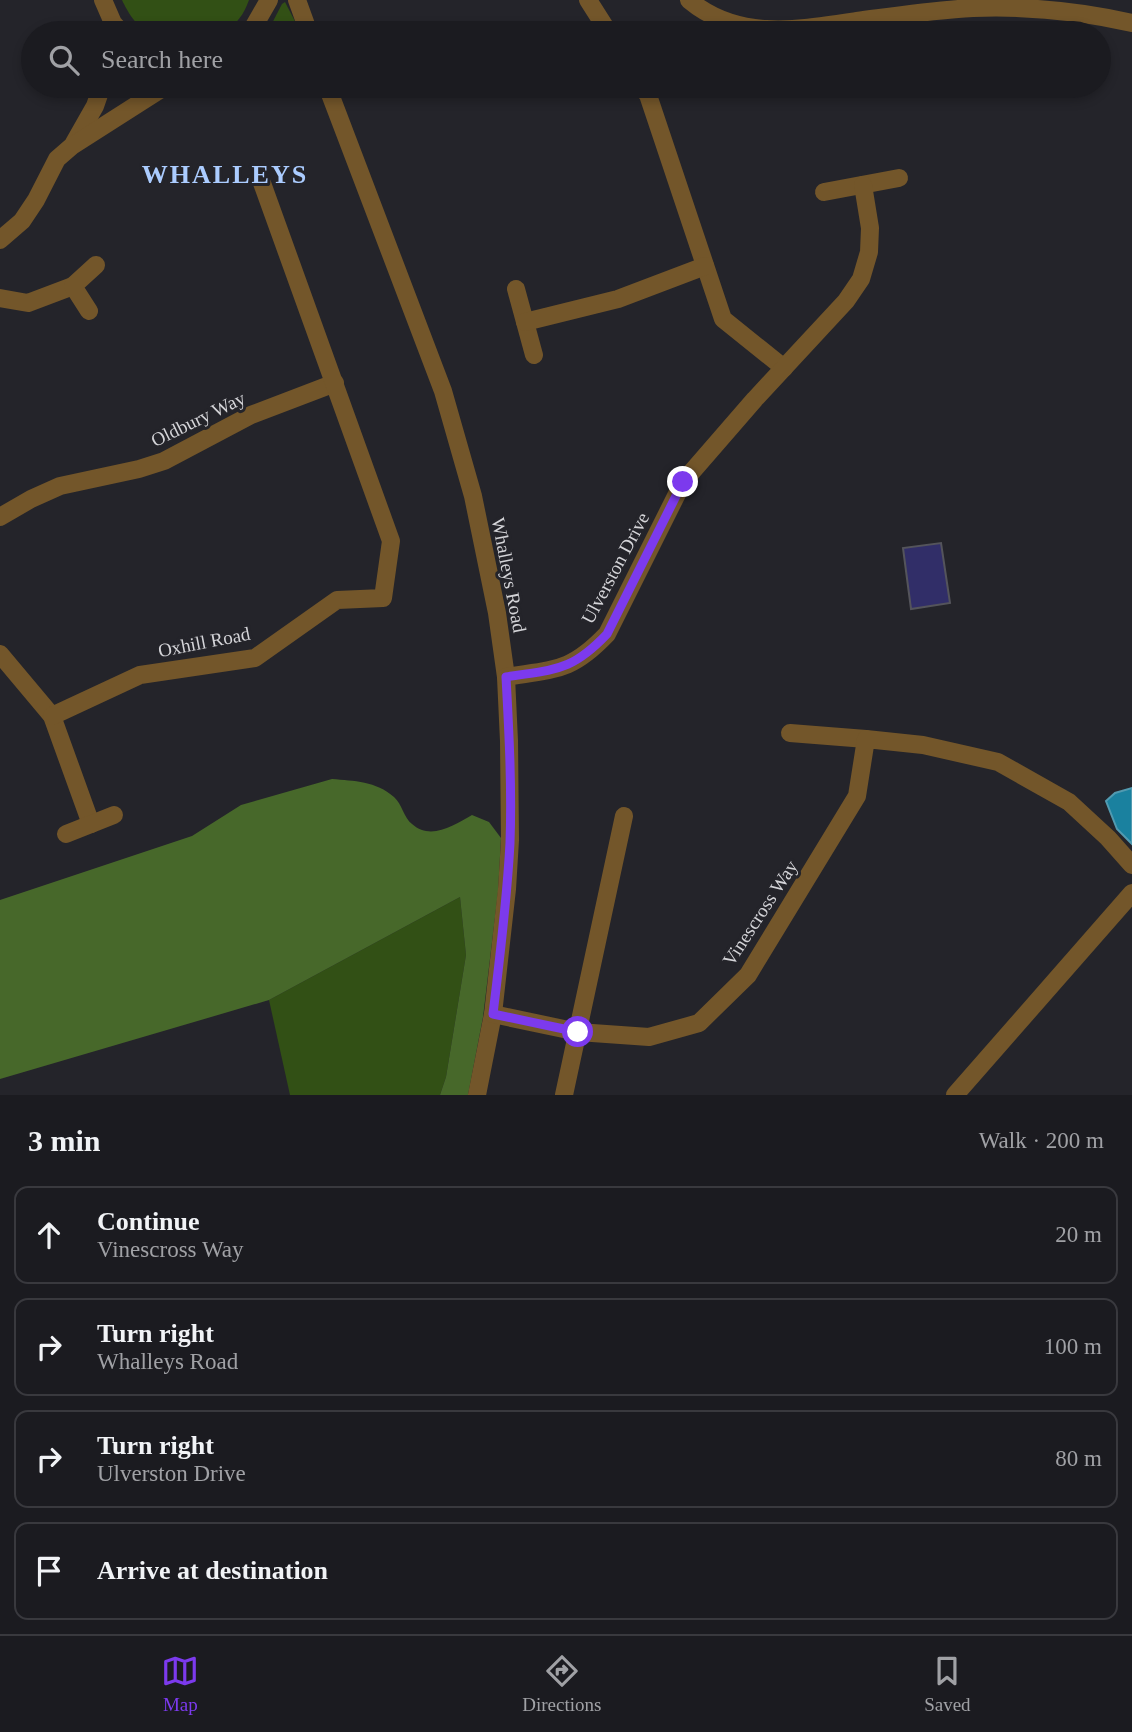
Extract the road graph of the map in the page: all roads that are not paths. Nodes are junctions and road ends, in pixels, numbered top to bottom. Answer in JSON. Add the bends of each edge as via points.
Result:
{"nodes":[{"id":1,"x":103,"y":0,"type":"edge"},
{"id":2,"x":269,"y":0,"type":"edge"},
{"id":3,"x":297,"y":0,"type":"edge"},
{"id":4,"x":589,"y":0,"type":"edge"},
{"id":5,"x":689,"y":0,"type":"edge"},
{"id":6,"x":940,"y":5,"type":"edge"},
{"id":7,"x":1073,"y":6,"type":"edge"},
{"id":8,"x":112,"y":21,"type":"edge"},
{"id":9,"x":257,"y":21,"type":"edge"},
{"id":10,"x":305,"y":21,"type":"edge"},
{"id":11,"x":602,"y":21,"type":"edge"},
{"id":12,"x":723,"y":21,"type":"edge"},
{"id":13,"x":848,"y":21,"type":"edge"},
{"id":14,"x":1132,"y":23,"type":"edge"},
{"id":15,"x":98,"y":98,"type":"edge"},
{"id":16,"x":147,"y":98,"type":"edge"},
{"id":17,"x":332,"y":98,"type":"edge"},
{"id":18,"x":649,"y":98,"type":"edge"},
{"id":19,"x":72,"y":146,"type":"junction"},
{"id":20,"x":899,"y":178,"type":"dead end"},
{"id":21,"x":262,"y":183,"type":"dead end"},
{"id":22,"x":863,"y":185,"type":"junction"},
{"id":23,"x":824,"y":192,"type":"dead end"},
{"id":24,"x":0,"y":240,"type":"edge"},
{"id":25,"x":96,"y":265,"type":"dead end"},
{"id":26,"x":705,"y":266,"type":"junction"},
{"id":27,"x":73,"y":286,"type":"junction"},
{"id":28,"x":516,"y":289,"type":"dead end"},
{"id":29,"x":0,"y":298,"type":"edge"},
{"id":30,"x":89,"y":311,"type":"dead end"},
{"id":31,"x":525,"y":322,"type":"junction"},
{"id":32,"x":534,"y":355,"type":"dead end"},
{"id":33,"x":784,"y":368,"type":"junction"},
{"id":34,"x":335,"y":383,"type":"junction"},
{"id":35,"x":0,"y":517,"type":"edge"},
{"id":36,"x":0,"y":654,"type":"edge"},
{"id":37,"x":506,"y":677,"type":"junction"},
{"id":38,"x":52,"y":716,"type":"junction"},
{"id":39,"x":790,"y":733,"type":"dead end"},
{"id":40,"x":866,"y":739,"type":"junction"},
{"id":41,"x":114,"y":815,"type":"dead end"},
{"id":42,"x":624,"y":816,"type":"dead end"},
{"id":43,"x":91,"y":824,"type":"junction"},
{"id":44,"x":66,"y":834,"type":"dead end"},
{"id":45,"x":1132,"y":865,"type":"edge"},
{"id":46,"x":1132,"y":893,"type":"edge"},
{"id":47,"x":493,"y":1014,"type":"junction"},
{"id":48,"x":578,"y":1032,"type":"junction"},
{"id":49,"x":477,"y":1095,"type":"edge"},
{"id":50,"x":564,"y":1095,"type":"edge"},
{"id":51,"x":955,"y":1095,"type":"edge"}],
"edges":[{"from":1,"to":8,"type":"street"},
{"from":2,"to":9,"type":"street"},
{"from":3,"to":10,"type":"street"},
{"from":4,"to":11,"type":"street"},
{"from":5,"to":12,"type":"street"},
{"from":6,"to":7,"type":"street"},
{"from":6,"to":13,"type":"street"},
{"from":7,"to":14,"type":"street"},
{"from":15,"to":19,"type":"street"},
{"from":16,"to":19,"type":"street"},
{"from":17,"to":37,"type":"street","name":"Whalleys Road","via":[[456,432],[488,562]]},
{"from":18,"to":26,"type":"street"},
{"from":19,"to":24,"type":"street","via":[[57,159],[22,220]]},
{"from":20,"to":22,"type":"street"},
{"from":21,"to":34,"type":"street"},
{"from":22,"to":23,"type":"street"},
{"from":22,"to":33,"type":"street","name":"Ulverston Drive","via":[[870,229],[861,279]]},
{"from":25,"to":27,"type":"street"},
{"from":26,"to":31,"type":"street","via":[[618,299]]},
{"from":26,"to":33,"type":"street","via":[[723,319]]},
{"from":27,"to":29,"type":"street","via":[[28,303]]},
{"from":27,"to":30,"type":"street"},
{"from":28,"to":31,"type":"street"},
{"from":31,"to":32,"type":"street"},
{"from":33,"to":37,"type":"street","name":"Ulverston Drive","via":[[683,482],[607,634],[588,654],[566,667]]},
{"from":34,"to":35,"type":"street","name":"Oldbury Way","via":[[251,415],[164,461],[60,486]]},
{"from":34,"to":38,"type":"street","name":"Oxhill Road","via":[[391,541],[383,598],[337,600],[255,658],[140,675]]},
{"from":36,"to":38,"type":"street"},
{"from":37,"to":47,"type":"street","name":"Whalleys Road","via":[[510,840]]},
{"from":38,"to":43,"type":"street"},
{"from":39,"to":40,"type":"street"},
{"from":40,"to":45,"type":"street","via":[[923,745],[998,762],[1069,802]]},
{"from":40,"to":48,"type":"street","name":"Vinescross Way","via":[[857,796],[748,975],[699,1023],[649,1037]]},
{"from":41,"to":43,"type":"street"},
{"from":42,"to":48,"type":"street"},
{"from":43,"to":44,"type":"street"},
{"from":46,"to":51,"type":"street"},
{"from":47,"to":48,"type":"street","name":"Vinescross Way"},
{"from":47,"to":49,"type":"street","name":"Whalleys Road"},
{"from":48,"to":50,"type":"street"}]}
